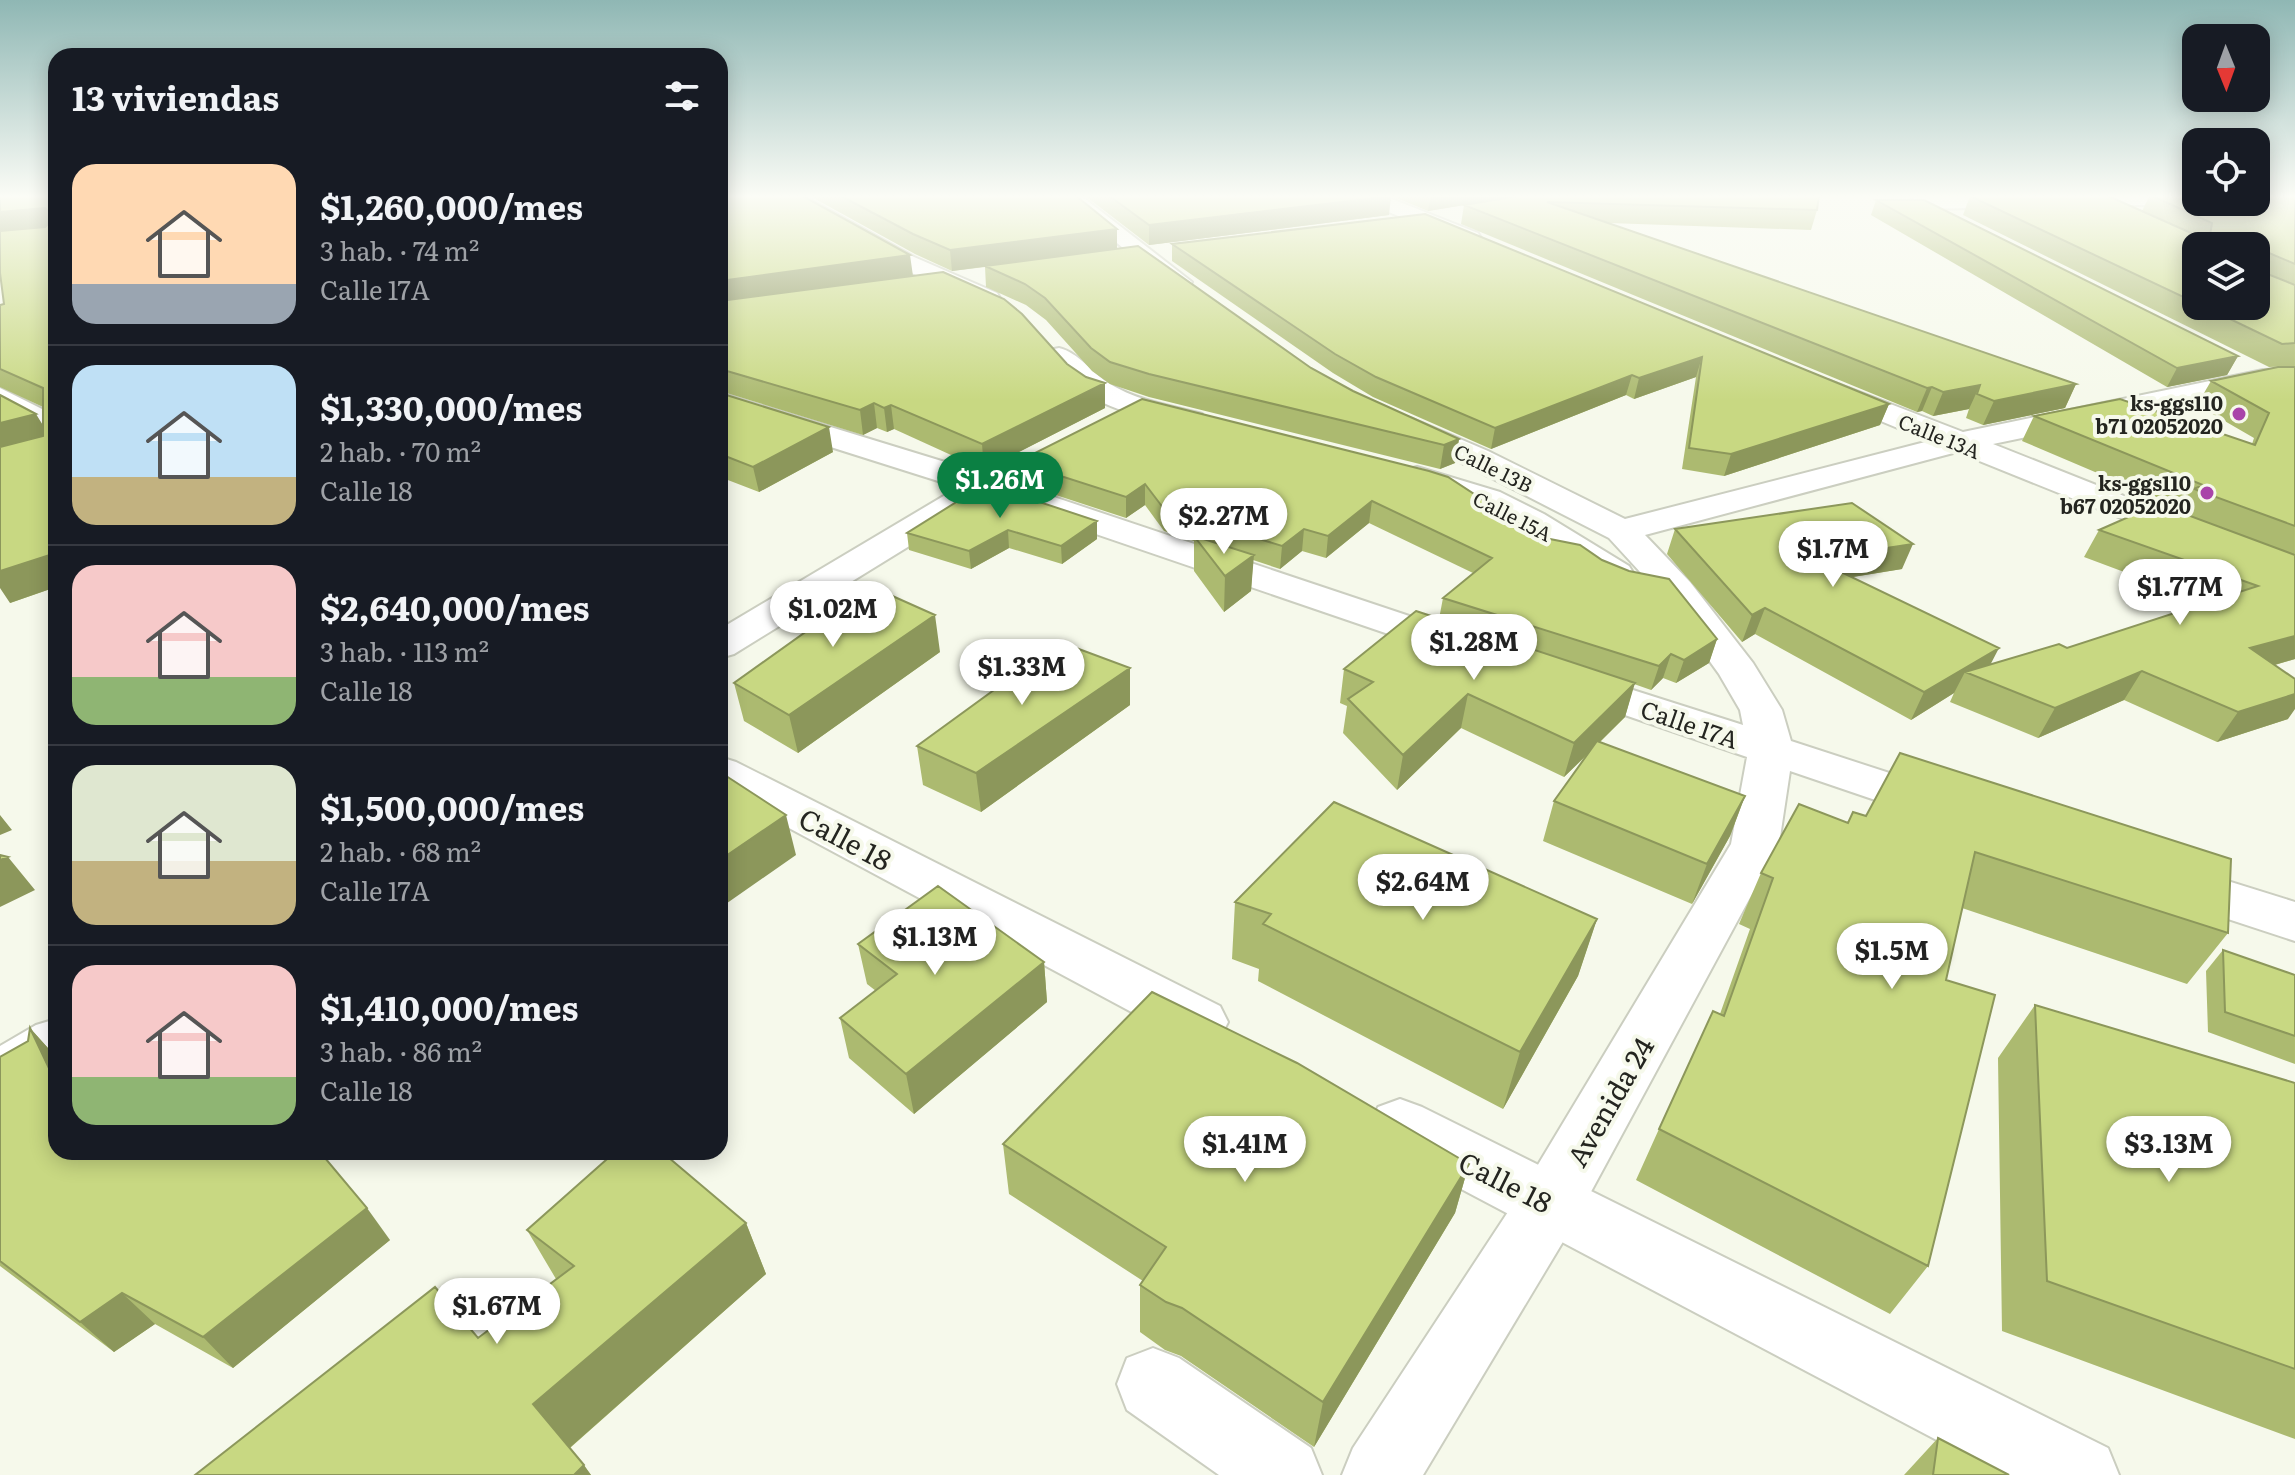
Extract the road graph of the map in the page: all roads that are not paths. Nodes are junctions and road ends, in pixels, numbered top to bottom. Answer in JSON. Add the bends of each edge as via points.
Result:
{"nodes":[{"id":1,"x":913,"y":264,"type":"edge"},
{"id":2,"x":1155,"y":264,"type":"edge"},
{"id":3,"x":996,"y":275,"type":"edge"},
{"id":4,"x":952,"y":282,"type":"junction"},
{"id":5,"x":907,"y":288,"type":"edge"},
{"id":6,"x":1204,"y":299,"type":"edge"},
{"id":7,"x":1016,"y":313,"type":"edge"},
{"id":8,"x":1045,"y":340,"type":"edge"},
{"id":9,"x":2295,"y":378,"type":"edge"},
{"id":10,"x":1810,"y":381,"type":"edge"},
{"id":11,"x":0,"y":397,"type":"edge"},
{"id":12,"x":728,"y":405,"type":"edge"},
{"id":13,"x":1138,"y":406,"type":"junction"},
{"id":14,"x":1376,"y":413,"type":"edge"},
{"id":15,"x":1096,"y":428,"type":"edge"},
{"id":16,"x":1228,"y":429,"type":"edge"},
{"id":17,"x":48,"y":442,"type":"edge"},
{"id":18,"x":1956,"y":443,"type":"junction"},
{"id":19,"x":1027,"y":464,"type":"edge"},
{"id":20,"x":1394,"y":471,"type":"edge"},
{"id":21,"x":985,"y":485,"type":"junction"},
{"id":22,"x":1621,"y":531,"type":"junction"},
{"id":23,"x":2295,"y":577,"type":"edge"},
{"id":24,"x":1677,"y":590,"type":"junction"},
{"id":25,"x":728,"y":641,"type":"edge"},
{"id":26,"x":1484,"y":654,"type":"edge"},
{"id":27,"x":1545,"y":674,"type":"edge"},
{"id":28,"x":1771,"y":750,"type":"junction"},
{"id":29,"x":728,"y":776,"type":"edge"},
{"id":30,"x":1981,"y":819,"type":"edge"},
{"id":31,"x":2130,"y":868,"type":"edge"},
{"id":32,"x":2295,"y":922,"type":"edge"},
{"id":33,"x":1240,"y":1043,"type":"edge"},
{"id":34,"x":48,"y":1047,"type":"edge"},
{"id":35,"x":0,"y":1075,"type":"edge"},
{"id":36,"x":1353,"y":1102,"type":"edge"},
{"id":37,"x":1550,"y":1204,"type":"junction"},
{"id":38,"x":1153,"y":1384,"type":"dead end"},
{"id":39,"x":1284,"y":1475,"type":"edge"},
{"id":40,"x":1380,"y":1475,"type":"edge"},
{"id":41,"x":2081,"y":1475,"type":"edge"}],
"edges":[{"from":1,"to":4,"type":"street"},
{"from":2,"to":6,"type":"street"},
{"from":3,"to":4,"type":"street"},
{"from":4,"to":5,"type":"street"},
{"from":4,"to":7,"type":"street"},
{"from":8,"to":13,"type":"street","via":[[1099,393]]},
{"from":9,"to":18,"type":"street","via":[[2249,372]]},
{"from":10,"to":18,"type":"street","name":"Calle 13A"},
{"from":11,"to":17,"type":"street"},
{"from":12,"to":21,"type":"street"},
{"from":13,"to":15,"type":"street"},
{"from":13,"to":16,"type":"street"},
{"from":14,"to":22,"type":"street","name":"Calle 13B"},
{"from":18,"to":22,"type":"street"},
{"from":18,"to":23,"type":"street","name":"Calle 13A"},
{"from":19,"to":21,"type":"street"},
{"from":20,"to":24,"type":"street","name":"Calle 15A","via":[[1488,499],[1611,572]]},
{"from":21,"to":25,"type":"street"},
{"from":21,"to":26,"type":"street"},
{"from":22,"to":24,"type":"street","name":"Calle 13B"},
{"from":24,"to":28,"type":"street","name":"Calle 13B","via":[[1761,710]]},
{"from":27,"to":28,"type":"street","name":"Calle 17A"},
{"from":28,"to":30,"type":"street","name":"Calle 17A"},
{"from":28,"to":37,"type":"street","name":"Avenida 24","via":[[1755,844]]},
{"from":29,"to":33,"type":"street","name":"Calle 18"},
{"from":31,"to":32,"type":"street"},
{"from":34,"to":35,"type":"street"},
{"from":36,"to":37,"type":"street","name":"Calle 18"},
{"from":37,"to":40,"type":"street","name":"Avenida 24"},
{"from":37,"to":41,"type":"street","name":"Calle 18"},
{"from":38,"to":39,"type":"street"}]}
